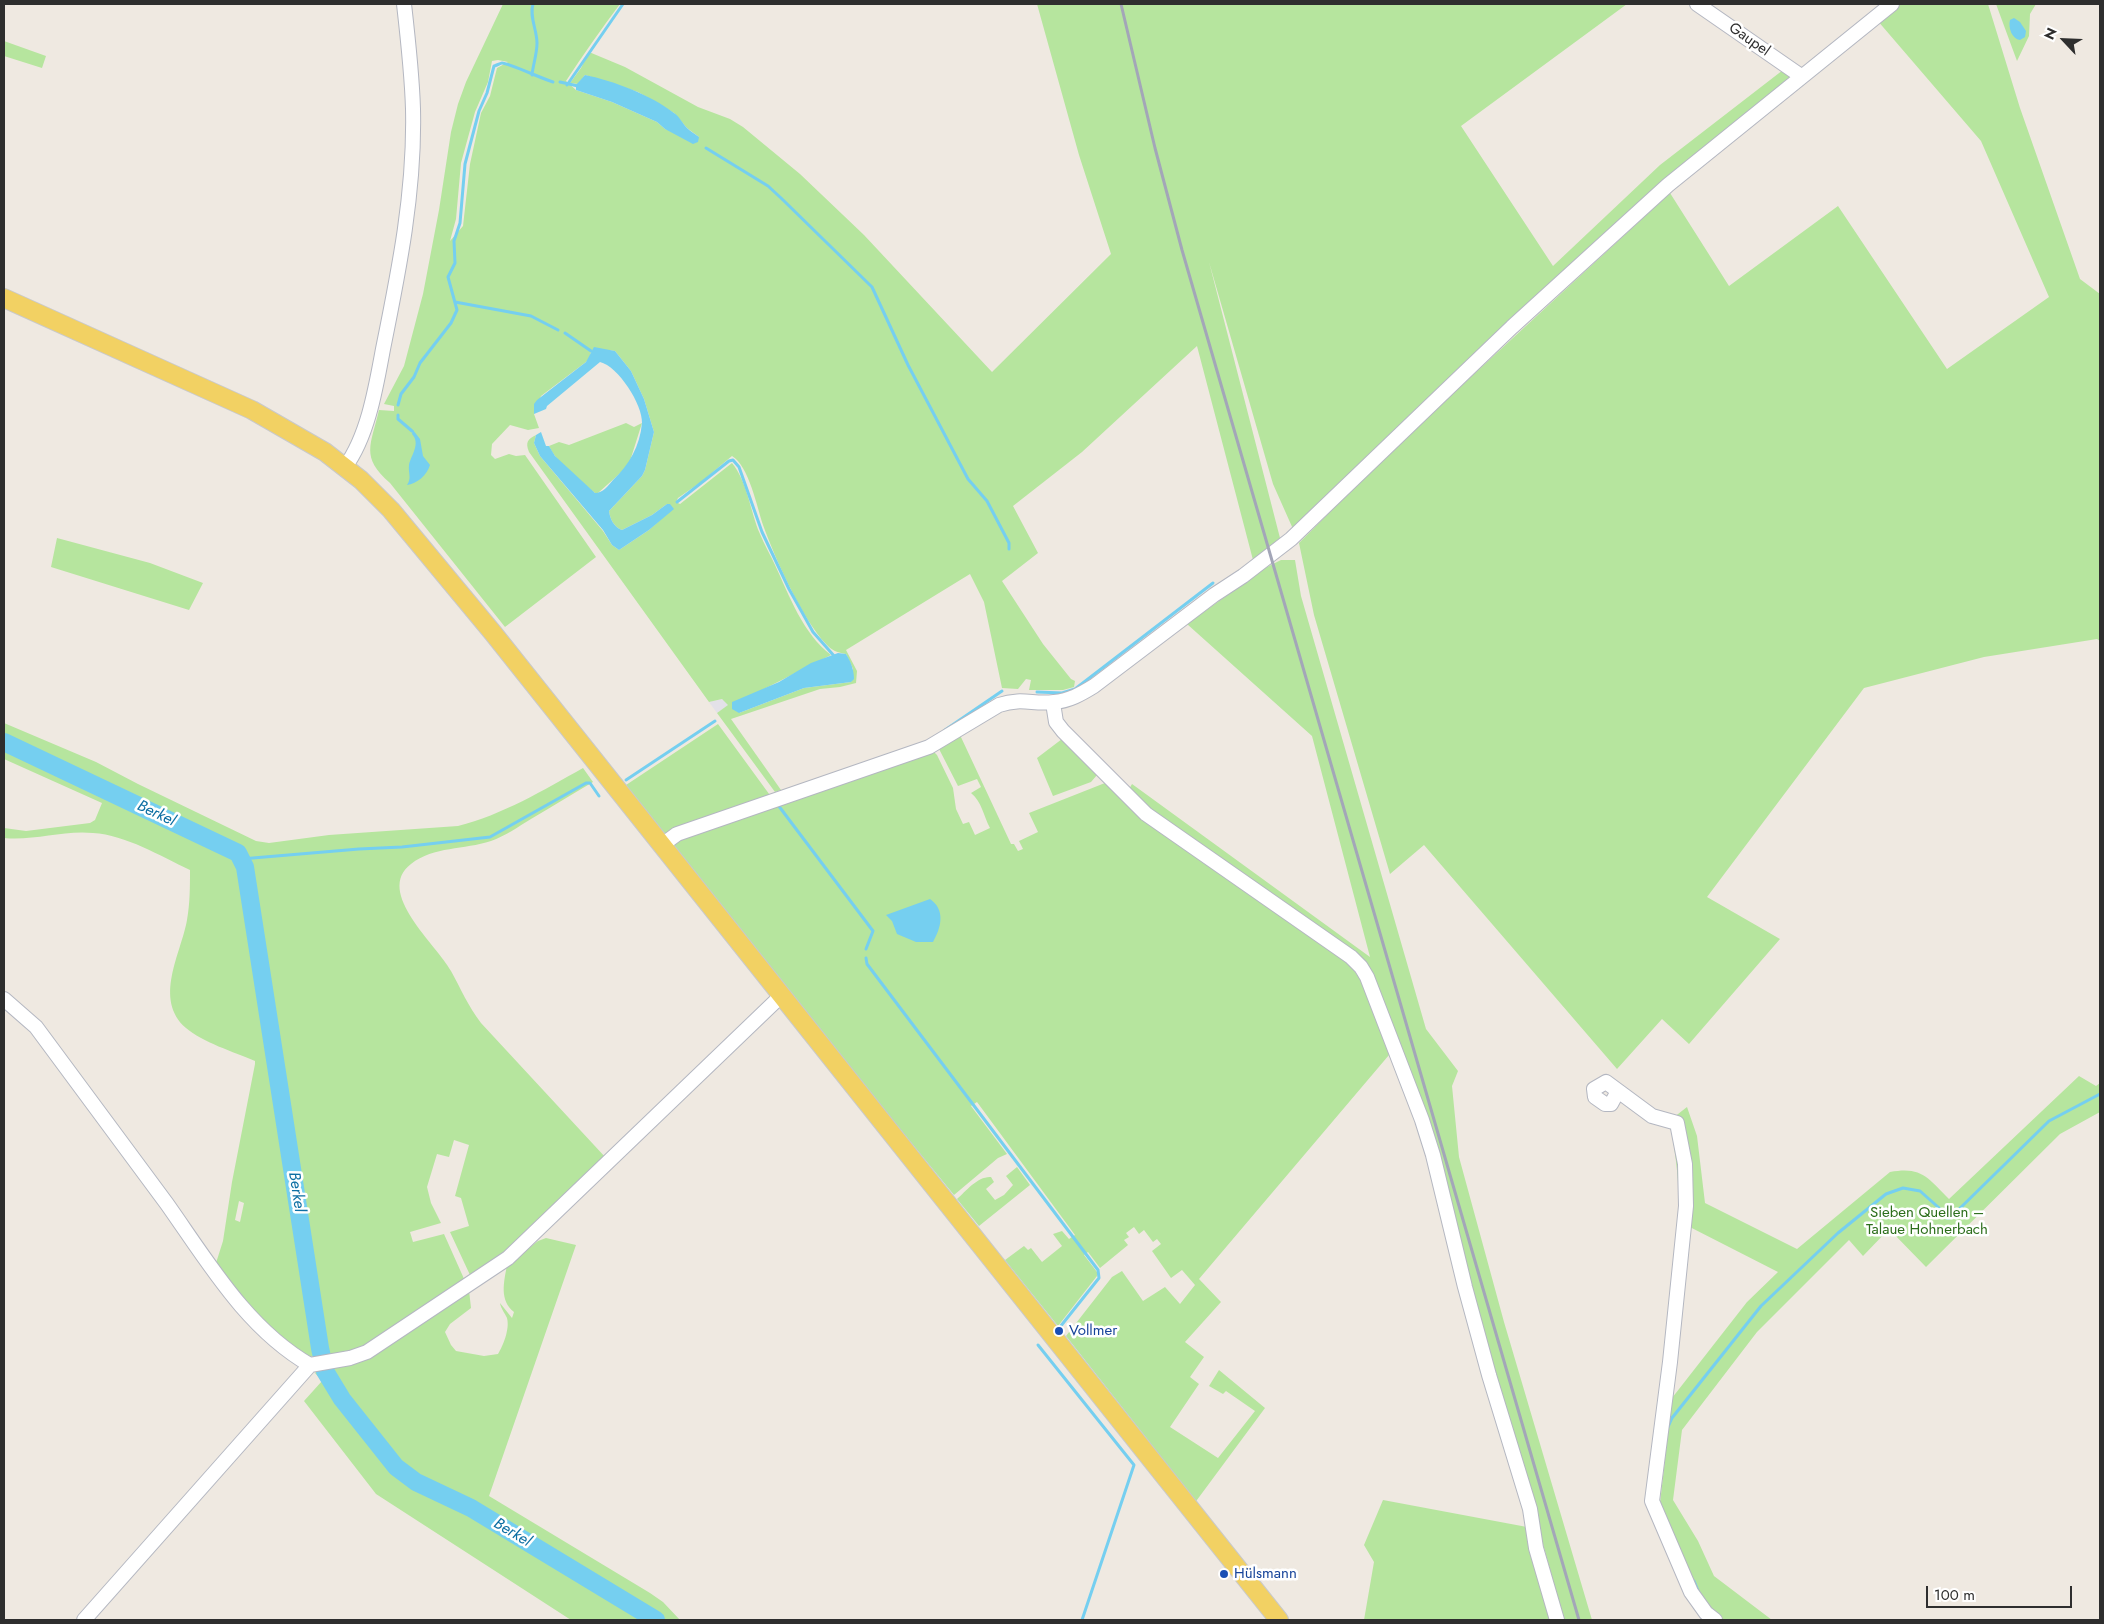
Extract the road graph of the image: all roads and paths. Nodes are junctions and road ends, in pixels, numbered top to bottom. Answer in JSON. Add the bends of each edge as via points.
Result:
{"nodes":[{"id":1,"x":404,"y":4,"type":"edge"},
{"id":2,"x":1697,"y":4,"type":"edge"},
{"id":3,"x":1892,"y":4,"type":"edge"},
{"id":4,"x":1801,"y":76,"type":"junction"},
{"id":5,"x":4,"y":298,"type":"edge"},
{"id":6,"x":345,"y":467,"type":"junction"},
{"id":7,"x":1053,"y":703,"type":"junction"},
{"id":8,"x":662,"y":845,"type":"junction"},
{"id":9,"x":782,"y":995,"type":"junction"},
{"id":10,"x":4,"y":999,"type":"edge"},
{"id":11,"x":1618,"y":1091,"type":"dead end"},
{"id":12,"x":312,"y":1364,"type":"junction"},
{"id":13,"x":84,"y":1620,"type":"edge"},
{"id":14,"x":1279,"y":1620,"type":"edge"},
{"id":15,"x":1557,"y":1620,"type":"edge"},
{"id":16,"x":1715,"y":1620,"type":"edge"}],
"edges":[{"from":1,"to":6,"type":"street","via":[[413,109],[407,220],[372,404]]},
{"from":2,"to":4,"type":"street","name":"Gaupel"},
{"from":3,"to":4,"type":"street"},
{"from":4,"to":7,"type":"street","via":[[1618,230],[1291,539],[1094,686],[1076,697]]},
{"from":5,"to":6,"type":"main road","via":[[252,410],[301,436]]},
{"from":6,"to":8,"type":"main road","via":[[409,530]]},
{"from":7,"to":8,"type":"street","via":[[1025,700],[999,705],[929,747],[677,834]]},
{"from":7,"to":15,"type":"street","via":[[1056,722],[1063,731],[1146,814],[1351,957],[1367,977],[1430,1146],[1465,1287],[1530,1509],[1541,1566]]},
{"from":8,"to":9,"type":"main road"},
{"from":9,"to":12,"type":"street","via":[[508,1258],[367,1352]]},
{"from":9,"to":14,"type":"main road"},
{"from":10,"to":12,"type":"street","via":[[36,1027],[250,1316],[294,1356]]},
{"from":11,"to":16,"type":"street","via":[[1652,1116],[1677,1123],[1685,1164],[1686,1206],[1652,1501],[1691,1592]]},
{"from":12,"to":13,"type":"street"}]}
